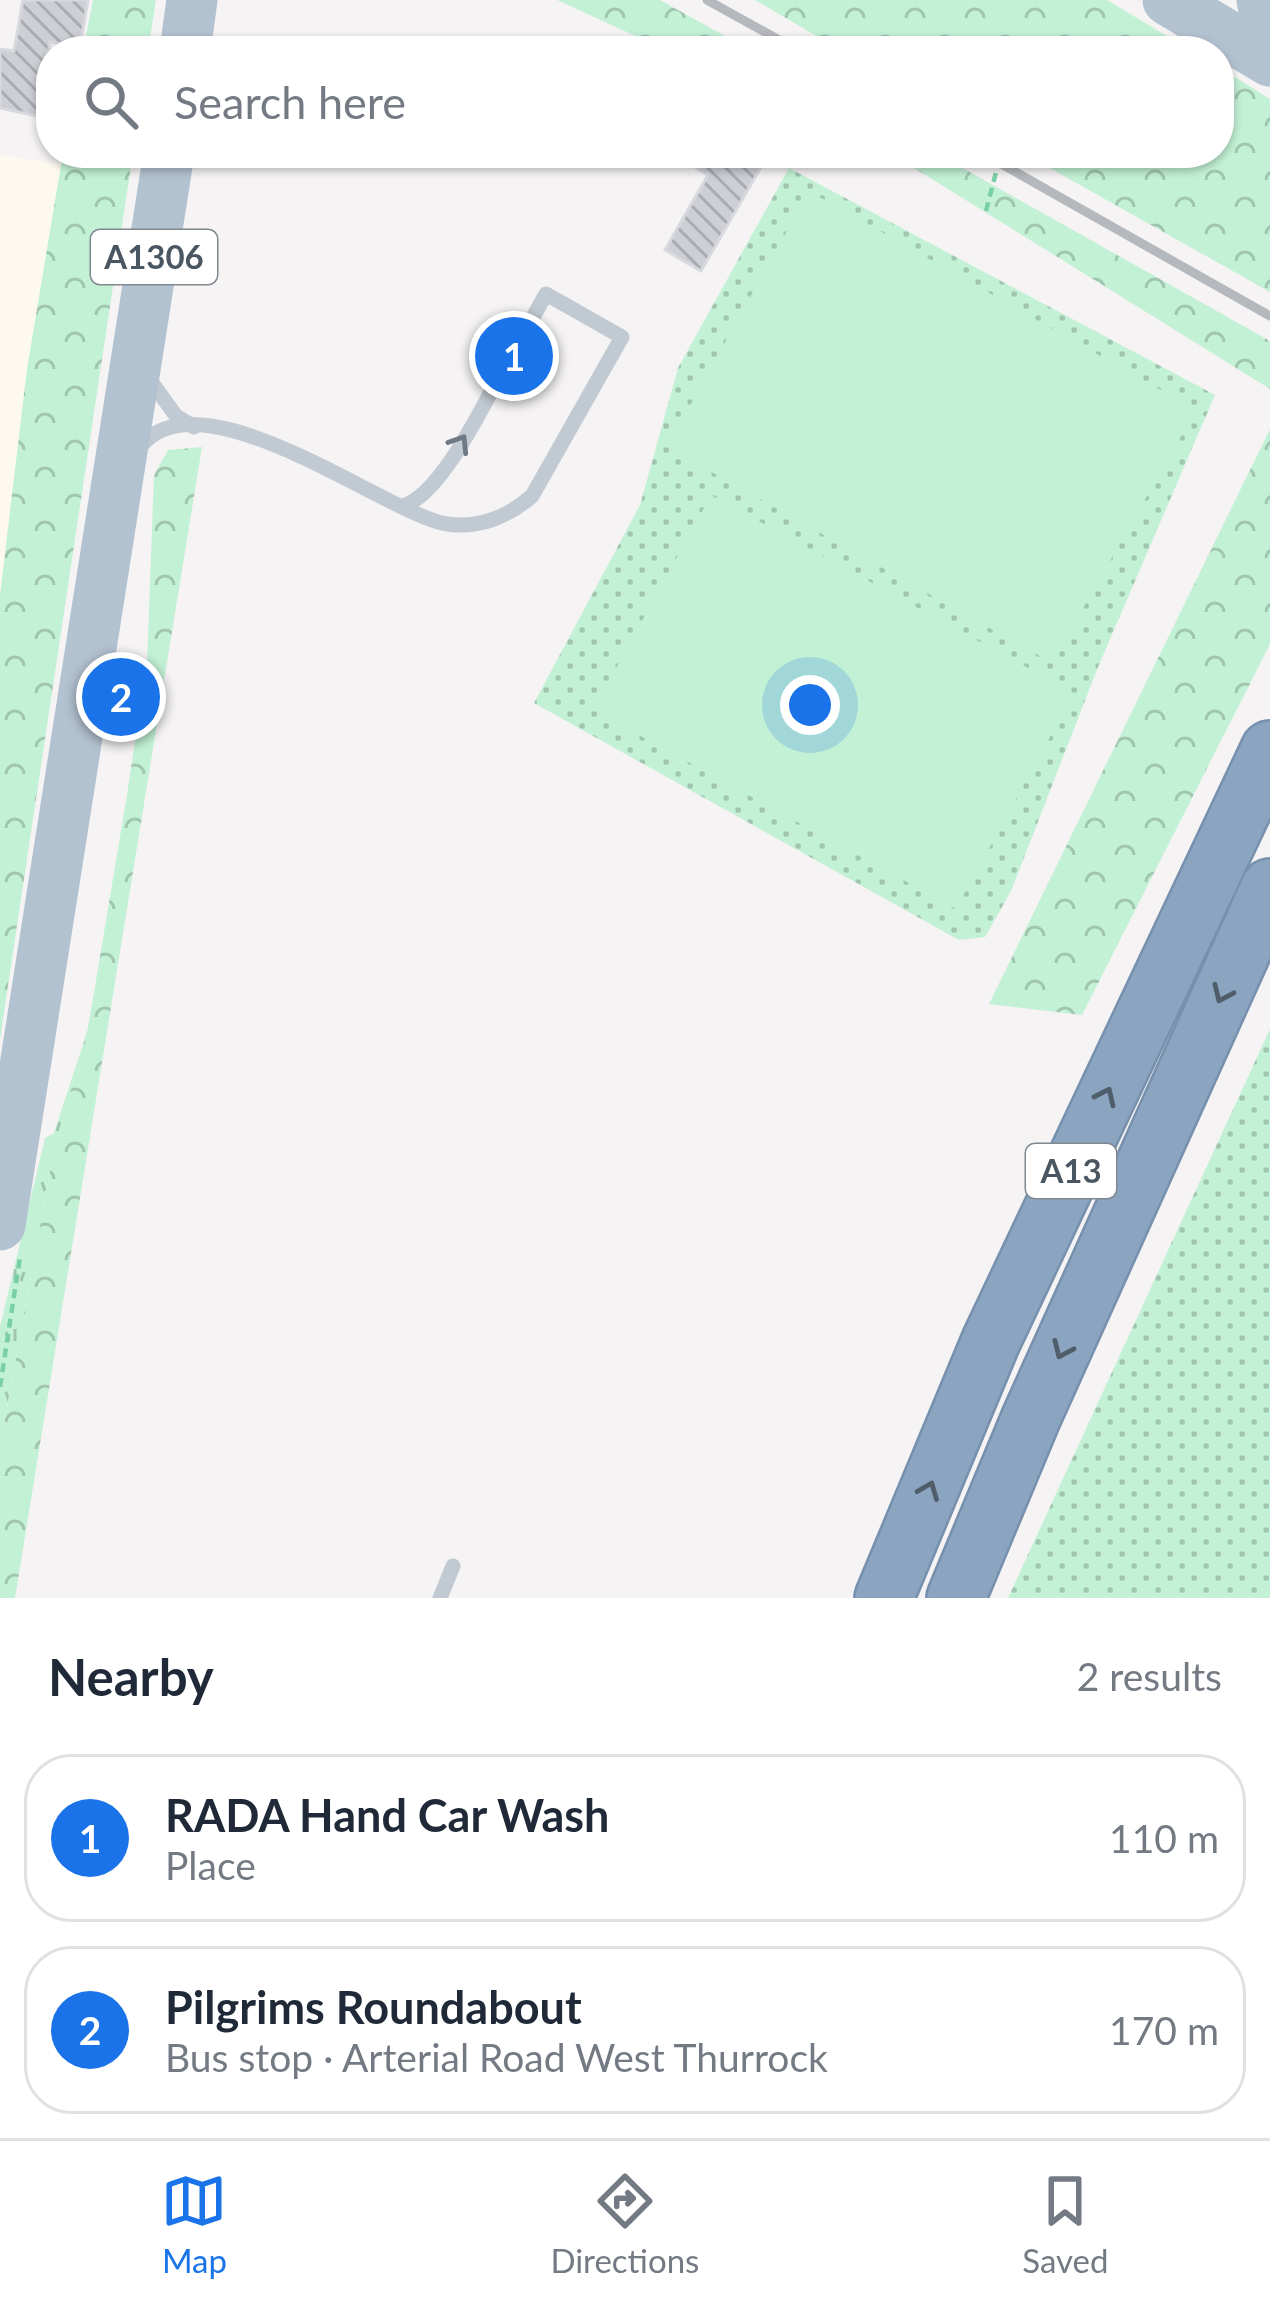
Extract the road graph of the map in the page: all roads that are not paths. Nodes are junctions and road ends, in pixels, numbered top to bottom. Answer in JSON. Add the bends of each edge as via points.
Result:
{"nodes":[{"id":1,"x":192,"y":0,"type":"edge"},
{"id":2,"x":1168,"y":0,"type":"edge"},
{"id":3,"x":1262,"y":0,"type":"edge"},
{"id":4,"x":186,"y":36,"type":"edge"},
{"id":5,"x":1228,"y":36,"type":"edge"},
{"id":6,"x":1234,"y":39,"type":"edge"},
{"id":7,"x":1270,"y":40,"type":"edge"},
{"id":8,"x":1270,"y":61,"type":"edge"},
{"id":9,"x":167,"y":168,"type":"edge"},
{"id":10,"x":519,"y":342,"type":"dead end"},
{"id":11,"x":138,"y":361,"type":"junction"},
{"id":12,"x":504,"y":368,"type":"dead end"},
{"id":13,"x":194,"y":428,"type":"junction"},
{"id":14,"x":119,"y":485,"type":"junction"},
{"id":15,"x":404,"y":506,"type":"junction"},
{"id":16,"x":1270,"y":750,"type":"edge"},
{"id":17,"x":1270,"y":888,"type":"edge"},
{"id":18,"x":0,"y":1225,"type":"edge"},
{"id":19,"x":453,"y":1566,"type":"dead end"},
{"id":20,"x":440,"y":1598,"type":"edge"},
{"id":21,"x":884,"y":1598,"type":"edge"},
{"id":22,"x":956,"y":1598,"type":"edge"}],
"edges":[{"from":1,"to":4,"type":"main road"},
{"from":2,"to":5,"type":"main road"},
{"from":3,"to":7,"type":"main road"},
{"from":6,"to":8,"type":"main road"},
{"from":9,"to":11,"type":"main road","number":"A1306"},
{"from":10,"to":15,"type":"lane","via":[[546,294],[622,337],[532,496],[516,509],[458,525]]},
{"from":11,"to":13,"type":"lane","via":[[163,401]]},
{"from":11,"to":14,"type":"main road","number":"A1306"},
{"from":15,"to":12,"type":"lane","one_way":true,"via":[[443,469]]},
{"from":13,"to":14,"type":"lane","via":[[140,446]]},
{"from":13,"to":15,"type":"lane","via":[[291,448]]},
{"from":14,"to":18,"type":"main road","number":"A1306"},
{"from":21,"to":16,"type":"highway","number":"A13","one_way":true,"via":[[991,1341]]},
{"from":17,"to":22,"type":"highway","number":"A13","one_way":true},
{"from":19,"to":20,"type":"lane"}]}
